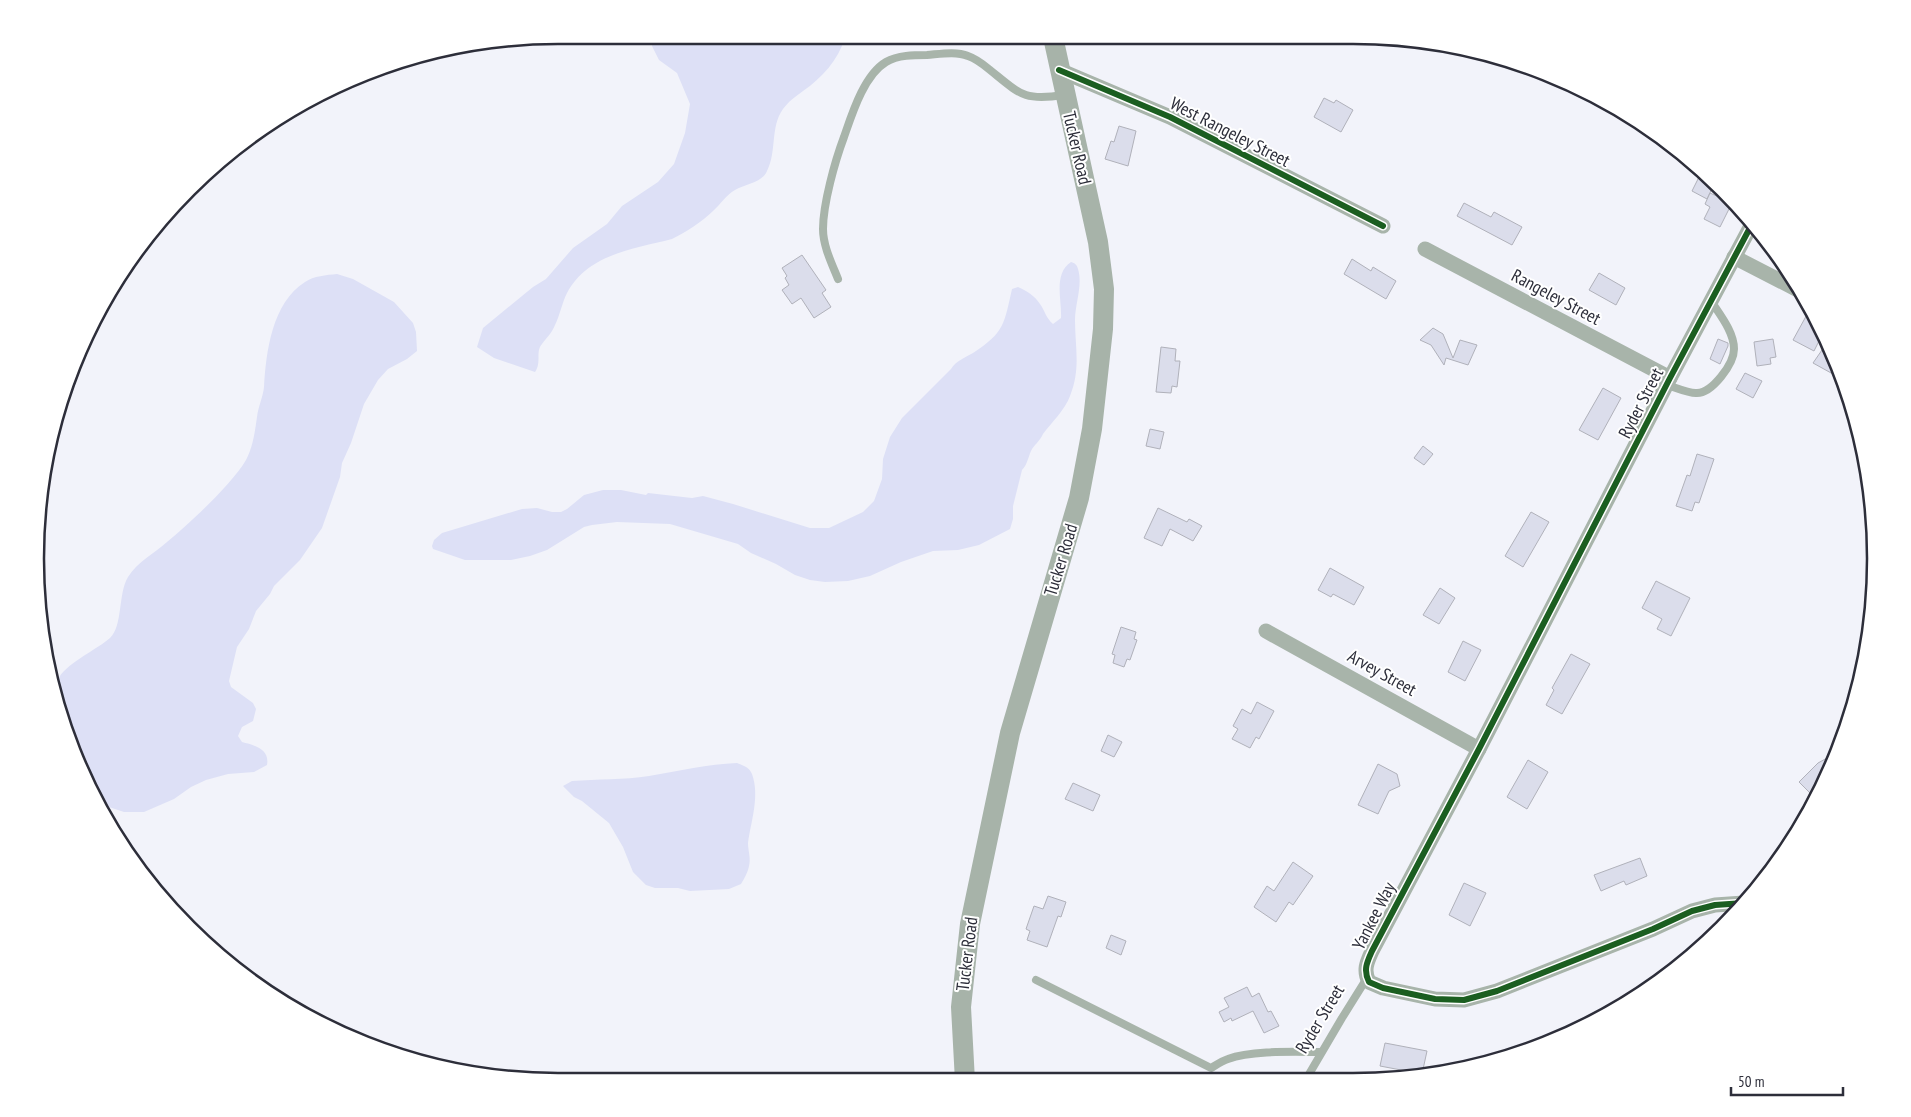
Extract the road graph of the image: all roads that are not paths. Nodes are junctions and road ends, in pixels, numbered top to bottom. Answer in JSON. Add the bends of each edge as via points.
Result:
{"nodes":[{"id":1,"x":1054,"y":44,"type":"edge"},
{"id":2,"x":1059,"y":70,"type":"junction"},
{"id":3,"x":1064,"y":95,"type":"junction"},
{"id":4,"x":1383,"y":226,"type":"dead end"},
{"id":5,"x":1749,"y":230,"type":"edge"},
{"id":6,"x":1425,"y":249,"type":"dead end"},
{"id":7,"x":1734,"y":258,"type":"junction"},
{"id":8,"x":838,"y":279,"type":"dead end"},
{"id":9,"x":1788,"y":285,"type":"edge"},
{"id":10,"x":1711,"y":301,"type":"junction"},
{"id":11,"x":1669,"y":381,"type":"junction"},
{"id":12,"x":1558,"y":595,"type":"joint"},
{"id":13,"x":1266,"y":631,"type":"dead end"},
{"id":14,"x":1479,"y":749,"type":"junction"},
{"id":15,"x":1735,"y":903,"type":"edge"},
{"id":16,"x":1367,"y":978,"type":"junction"},
{"id":17,"x":1036,"y":980,"type":"dead end"},
{"id":18,"x":1321,"y":1052,"type":"junction"},
{"id":19,"x":965,"y":1073,"type":"edge"},
{"id":20,"x":1309,"y":1073,"type":"edge"}],
"edges":[{"from":1,"to":2,"type":"main road","name":"Tucker Road"},
{"from":2,"to":3,"type":"main road","name":"Tucker Road"},
{"from":2,"to":4,"type":"street","name":"West Rangeley Street","via":[[1170,117]]},
{"from":3,"to":8,"type":"lane","via":[[1039,99],[1021,94],[968,55],[950,53],[900,57],[886,62],[876,71],[854,109],[836,159],[823,229]]},
{"from":3,"to":19,"type":"main road","name":"Tucker Road","via":[[1102,265],[1104,309],[1096,396],[1079,498],[1010,733],[970,924],[961,1007]]},
{"from":5,"to":7,"type":"street","name":"Ryder Street"},
{"from":6,"to":11,"type":"street","name":"Rangeley Street"},
{"from":7,"to":9,"type":"street"},
{"from":7,"to":10,"type":"street","name":"Ryder Street"},
{"from":10,"to":11,"type":"street","name":"Ryder Street"},
{"from":10,"to":11,"type":"lane","via":[[1731,334],[1732,361],[1711,388],[1697,394]]},
{"from":11,"to":12,"type":"street","name":"Ryder Street"},
{"from":12,"to":14,"type":"street","name":"Yankee Way"},
{"from":13,"to":14,"type":"street","name":"Arvey Street"},
{"from":14,"to":16,"type":"street","name":"Yankee Way","via":[[1366,963]]},
{"from":15,"to":16,"type":"street","name":"Yankee Way","via":[[1692,911],[1497,991],[1464,1000],[1436,999],[1383,988]]},
{"from":16,"to":18,"type":"lane","name":"Ryder Street"},
{"from":17,"to":18,"type":"lane","via":[[1211,1068],[1238,1056]]},
{"from":18,"to":20,"type":"lane","name":"Ryder Street"}]}
